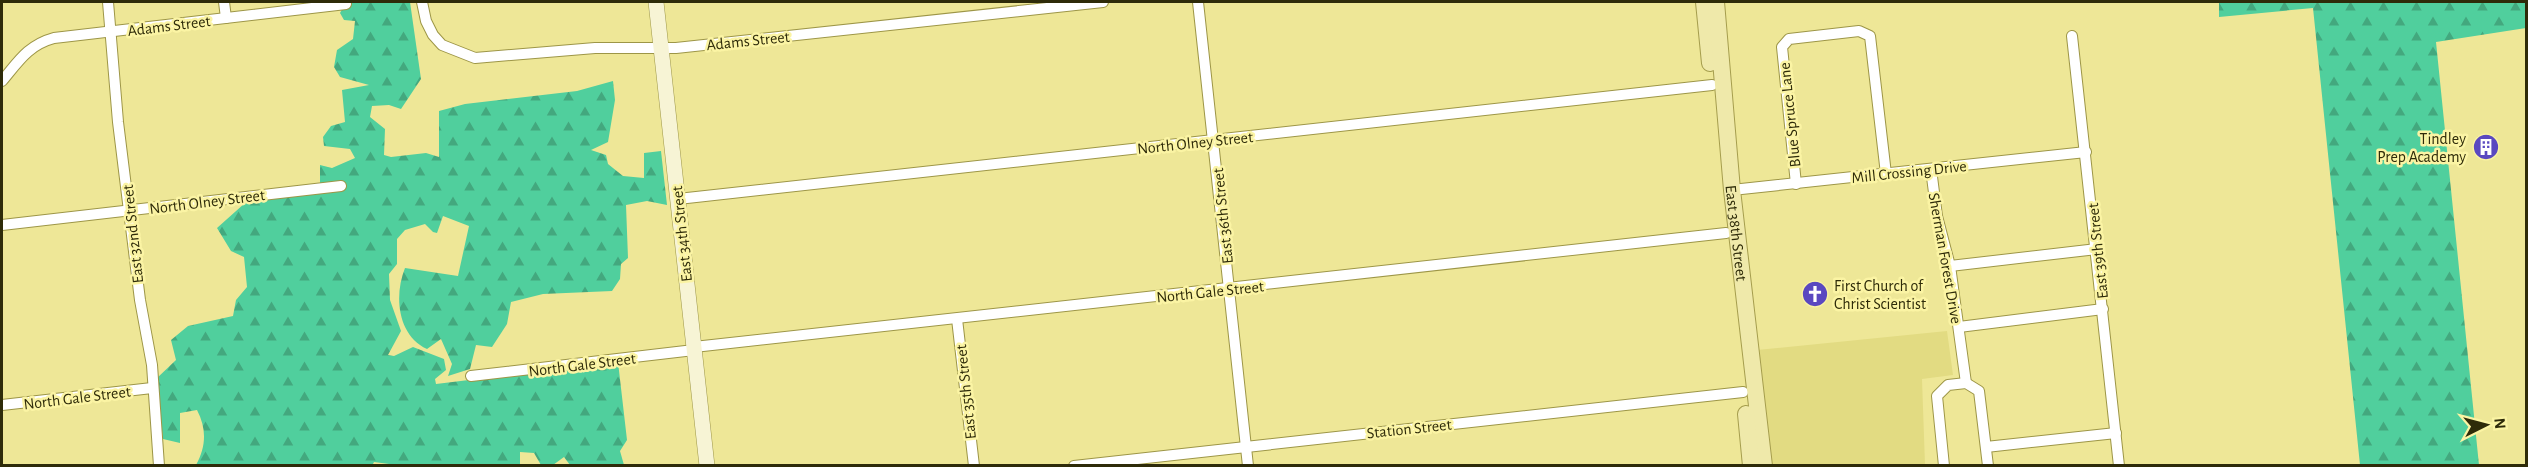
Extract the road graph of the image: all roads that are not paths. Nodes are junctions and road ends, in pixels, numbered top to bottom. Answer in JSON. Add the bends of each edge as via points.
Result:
{"nodes":[{"id":1,"x":108,"y":2,"type":"edge"},
{"id":2,"x":224,"y":2,"type":"edge"},
{"id":3,"x":656,"y":2,"type":"edge"},
{"id":4,"x":1103,"y":2,"type":"edge"},
{"id":5,"x":1198,"y":2,"type":"edge"},
{"id":6,"x":1704,"y":2,"type":"edge"},
{"id":7,"x":1716,"y":2,"type":"edge"},
{"id":8,"x":423,"y":3,"type":"edge"},
{"id":9,"x":346,"y":4,"type":"dead end"},
{"id":10,"x":226,"y":18,"type":"junction"},
{"id":11,"x":112,"y":32,"type":"junction"},
{"id":12,"x":2072,"y":36,"type":"dead end"},
{"id":13,"x":661,"y":48,"type":"junction"},
{"id":14,"x":2,"y":81,"type":"edge"},
{"id":15,"x":1713,"y":85,"type":"junction"},
{"id":16,"x":1214,"y":140,"type":"junction"},
{"id":17,"x":2086,"y":152,"type":"junction"},
{"id":18,"x":1931,"y":169,"type":"junction"},
{"id":19,"x":1886,"y":174,"type":"junction"},
{"id":20,"x":1796,"y":184,"type":"junction"},
{"id":21,"x":341,"y":186,"type":"dead end"},
{"id":22,"x":1732,"y":190,"type":"junction"},
{"id":23,"x":678,"y":199,"type":"junction"},
{"id":24,"x":130,"y":210,"type":"junction"},
{"id":25,"x":2,"y":225,"type":"edge"},
{"id":26,"x":1726,"y":233,"type":"junction"},
{"id":27,"x":2097,"y":249,"type":"junction"},
{"id":28,"x":1950,"y":266,"type":"junction"},
{"id":29,"x":1229,"y":289,"type":"junction"},
{"id":30,"x":2103,"y":309,"type":"junction"},
{"id":31,"x":957,"y":318,"type":"junction"},
{"id":32,"x":1959,"y":327,"type":"junction"},
{"id":33,"x":694,"y":348,"type":"junction"},
{"id":34,"x":471,"y":376,"type":"dead end"},
{"id":35,"x":1966,"y":382,"type":"junction"},
{"id":36,"x":152,"y":388,"type":"junction"},
{"id":37,"x":1743,"y":392,"type":"junction"},
{"id":38,"x":2,"y":405,"type":"edge"},
{"id":39,"x":2116,"y":433,"type":"junction"},
{"id":40,"x":1246,"y":446,"type":"junction"},
{"id":41,"x":1986,"y":447,"type":"junction"},
{"id":42,"x":159,"y":465,"type":"edge"},
{"id":43,"x":707,"y":465,"type":"edge"},
{"id":44,"x":974,"y":465,"type":"edge"},
{"id":45,"x":1074,"y":465,"type":"edge"},
{"id":46,"x":1248,"y":465,"type":"edge"},
{"id":47,"x":1751,"y":465,"type":"edge"},
{"id":48,"x":1764,"y":465,"type":"edge"},
{"id":49,"x":1944,"y":465,"type":"edge"},
{"id":50,"x":1988,"y":465,"type":"edge"},
{"id":51,"x":2119,"y":465,"type":"edge"}],
"edges":[{"from":1,"to":11,"type":"street","name":"East 32nd Street"},
{"from":2,"to":10,"type":"street"},
{"from":3,"to":13,"type":"main road","name":"East 34th Street"},
{"from":4,"to":13,"type":"street","name":"Adams Street"},
{"from":5,"to":16,"type":"street","name":"East 36th Street"},
{"from":6,"to":15,"type":"main road","name":"East 38th Street"},
{"from":7,"to":22,"type":"main road","name":"East 38th Street"},
{"from":8,"to":13,"type":"street","name":"Adams Street","via":[[430,29],[442,45],[475,58],[595,48]]},
{"from":9,"to":10,"type":"street","name":"Adams Street"},
{"from":10,"to":11,"type":"street","name":"Adams Street"},
{"from":11,"to":14,"type":"street","name":"Adams Street","via":[[44,42],[23,54]]},
{"from":11,"to":24,"type":"street","name":"East 32nd Street","via":[[118,122]]},
{"from":12,"to":17,"type":"street","name":"East 39th Street"},
{"from":13,"to":23,"type":"main road","name":"East 34th Street"},
{"from":15,"to":16,"type":"street","name":"North Olney Street"},
{"from":15,"to":26,"type":"main road","name":"East 38th Street"},
{"from":16,"to":23,"type":"street","name":"North Olney Street"},
{"from":16,"to":29,"type":"street","name":"East 36th Street"},
{"from":17,"to":18,"type":"street","name":"Mill Crossing Drive"},
{"from":17,"to":27,"type":"street","name":"East 39th Street"},
{"from":18,"to":19,"type":"street","name":"Mill Crossing Drive"},
{"from":18,"to":28,"type":"street","name":"Sherman Forest Drive","via":[[1937,216]]},
{"from":19,"to":20,"type":"street","name":"Mill Crossing Drive"},
{"from":19,"to":20,"type":"street","name":"Blue Spruce Lane","via":[[1871,39],[1868,33],[1859,31],[1789,39],[1782,47]]},
{"from":20,"to":22,"type":"street","name":"Mill Crossing Drive"},
{"from":21,"to":24,"type":"street","name":"North Olney Street"},
{"from":22,"to":48,"type":"main road","name":"East 38th Street"},
{"from":23,"to":33,"type":"main road","name":"East 34th Street"},
{"from":24,"to":25,"type":"street","name":"North Olney Street"},
{"from":24,"to":36,"type":"street","name":"East 32nd Street"},
{"from":26,"to":29,"type":"street","name":"North Gale Street"},
{"from":26,"to":37,"type":"main road","name":"East 38th Street"},
{"from":27,"to":28,"type":"street"},
{"from":27,"to":30,"type":"street","name":"East 39th Street"},
{"from":28,"to":32,"type":"street","name":"Sherman Forest Drive"},
{"from":29,"to":31,"type":"street","name":"North Gale Street"},
{"from":29,"to":40,"type":"street","name":"East 36th Street"},
{"from":30,"to":32,"type":"street"},
{"from":30,"to":39,"type":"street","name":"East 39th Street"},
{"from":31,"to":33,"type":"street","name":"North Gale Street"},
{"from":31,"to":44,"type":"street","name":"East 35th Street"},
{"from":32,"to":35,"type":"street","name":"Sherman Forest Drive"},
{"from":33,"to":34,"type":"street","name":"North Gale Street"},
{"from":33,"to":43,"type":"main road","name":"East 34th Street"},
{"from":35,"to":41,"type":"street","name":"Sherman Forest Drive","via":[[1979,391]]},
{"from":35,"to":49,"type":"street","via":[[1948,385],[1937,396]]},
{"from":36,"to":38,"type":"street","name":"North Gale Street"},
{"from":36,"to":42,"type":"street","name":"East 32nd Street"},
{"from":37,"to":40,"type":"street","name":"Station Street"},
{"from":37,"to":47,"type":"main road","name":"East 38th Street"},
{"from":39,"to":41,"type":"street"},
{"from":39,"to":51,"type":"street","name":"East 39th Street"},
{"from":40,"to":45,"type":"street","name":"Station Street"},
{"from":40,"to":46,"type":"street","name":"East 36th Street"},
{"from":41,"to":50,"type":"street","name":"Sherman Forest Drive"}]}
